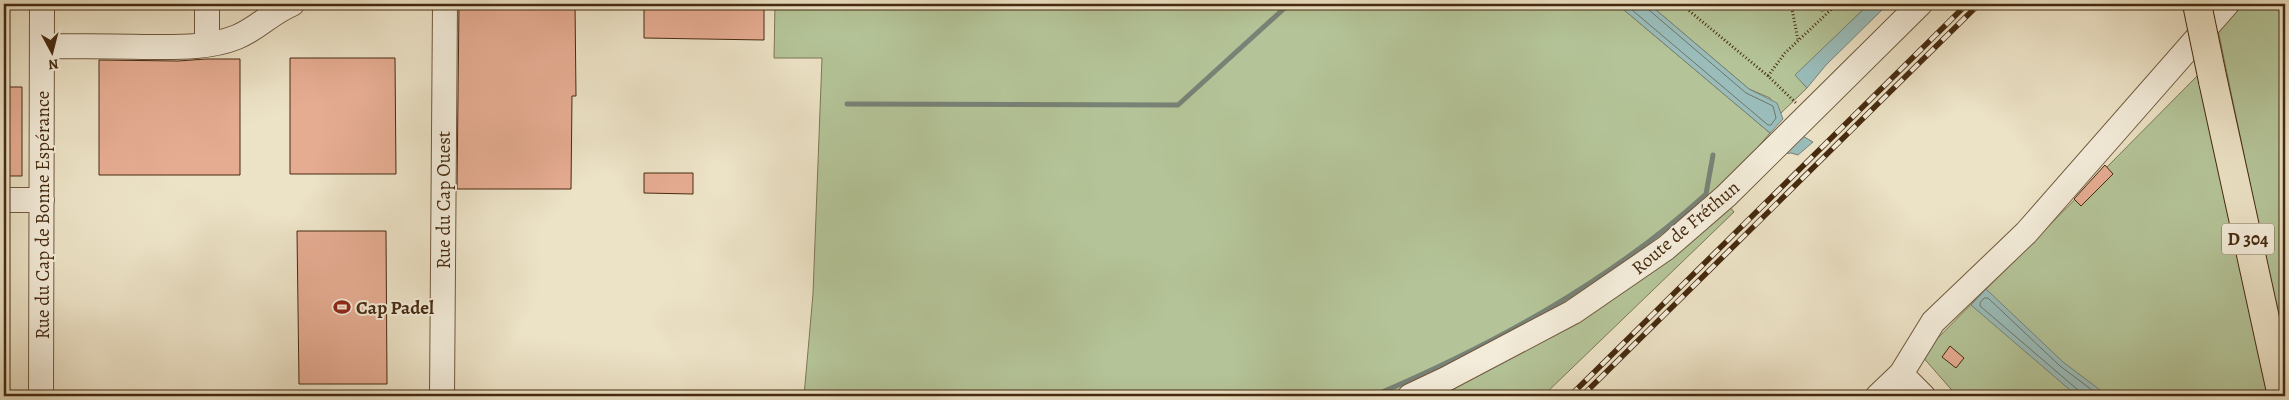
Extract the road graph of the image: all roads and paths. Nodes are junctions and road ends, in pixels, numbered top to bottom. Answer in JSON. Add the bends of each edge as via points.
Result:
{"nodes":[{"id":1,"x":42,"y":4,"type":"edge"},
{"id":2,"x":207,"y":4,"type":"edge"},
{"id":3,"x":292,"y":4,"type":"edge"},
{"id":4,"x":445,"y":4,"type":"edge"},
{"id":5,"x":1681,"y":4,"type":"edge"},
{"id":6,"x":1790,"y":4,"type":"edge"},
{"id":7,"x":1837,"y":4,"type":"edge"},
{"id":8,"x":1920,"y":4,"type":"edge"},
{"id":9,"x":2197,"y":4,"type":"edge"},
{"id":10,"x":2228,"y":4,"type":"edge"},
{"id":11,"x":1798,"y":40,"type":"junction"},
{"id":12,"x":207,"y":44,"type":"junction"},
{"id":13,"x":42,"y":46,"type":"junction"},
{"id":14,"x":1768,"y":76,"type":"junction"},
{"id":15,"x":1801,"y":119,"type":"junction"},
{"id":16,"x":4,"y":200,"type":"edge"},
{"id":17,"x":42,"y":200,"type":"junction"},
{"id":18,"x":1901,"y":374,"type":"junction"},
{"id":19,"x":41,"y":396,"type":"edge"},
{"id":20,"x":442,"y":396,"type":"edge"},
{"id":21,"x":1410,"y":396,"type":"edge"},
{"id":22,"x":1878,"y":396,"type":"edge"},
{"id":23,"x":1923,"y":396,"type":"edge"},
{"id":24,"x":2282,"y":396,"type":"edge"}],
"edges":[{"from":1,"to":13,"type":"street","name":"Rue du Cap de Bonne Espérance"},
{"from":2,"to":12,"type":"street"},
{"from":3,"to":12,"type":"street","via":[[276,10],[252,30],[236,38]]},
{"from":4,"to":20,"type":"street","name":"Rue du Cap Ouest"},
{"from":5,"to":14,"type":"path"},
{"from":6,"to":11,"type":"path"},
{"from":7,"to":11,"type":"path"},
{"from":8,"to":15,"type":"street","name":"Route de Fréthun"},
{"from":9,"to":24,"type":"main road","number":"D 304","bridge":true},
{"from":10,"to":18,"type":"street","via":[[2026,233],[1933,322]]},
{"from":11,"to":14,"type":"path"},
{"from":12,"to":13,"type":"street"},
{"from":13,"to":17,"type":"street","name":"Rue du Cap de Bonne Espérance"},
{"from":14,"to":15,"type":"path"},
{"from":15,"to":21,"type":"street","name":"Route de Fréthun","via":[[1697,222],[1630,275],[1573,312]]},
{"from":16,"to":17,"type":"street"},
{"from":17,"to":19,"type":"street","name":"Rue du Cap de Bonne Espérance"},
{"from":18,"to":22,"type":"street"},
{"from":18,"to":23,"type":"street"}]}
